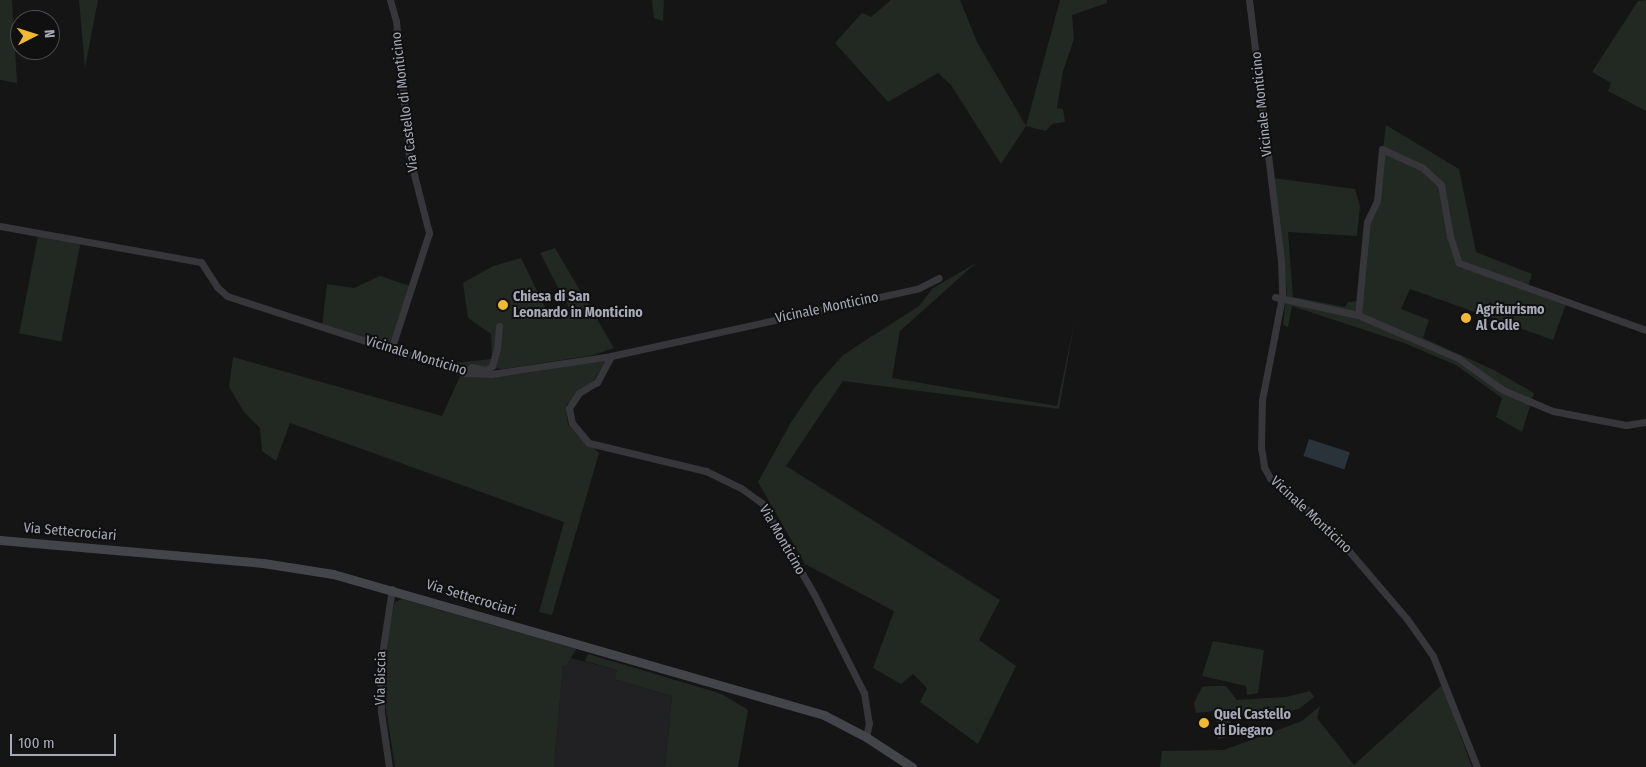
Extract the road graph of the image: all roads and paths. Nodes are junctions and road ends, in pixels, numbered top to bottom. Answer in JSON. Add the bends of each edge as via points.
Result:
{"nodes":[{"id":1,"x":390,"y":0,"type":"edge"},
{"id":2,"x":1249,"y":0,"type":"edge"},
{"id":3,"x":0,"y":226,"type":"edge"},
{"id":4,"x":939,"y":278,"type":"dead end"},
{"id":5,"x":1279,"y":297,"type":"junction"},
{"id":6,"x":1358,"y":315,"type":"junction"},
{"id":7,"x":499,"y":326,"type":"dead end"},
{"id":8,"x":1646,"y":330,"type":"edge"},
{"id":9,"x":392,"y":347,"type":"junction"},
{"id":10,"x":611,"y":356,"type":"junction"},
{"id":11,"x":462,"y":372,"type":"junction"},
{"id":12,"x":1646,"y":422,"type":"edge"},
{"id":13,"x":0,"y":540,"type":"edge"},
{"id":14,"x":392,"y":588,"type":"junction"},
{"id":15,"x":866,"y":736,"type":"junction"},
{"id":16,"x":389,"y":767,"type":"edge"},
{"id":17,"x":912,"y":767,"type":"edge"},
{"id":18,"x":1478,"y":767,"type":"edge"}],
"edges":[{"from":1,"to":9,"type":"street","name":"Via Castello di Monticino","via":[[396,21],[409,156],[427,215],[429,233]]},
{"from":2,"to":5,"type":"street","name":"Vicinale Monticino","via":[[1282,260]]},
{"from":3,"to":9,"type":"street","name":"Vicinale Monticino","via":[[201,262],[227,296],[340,334]]},
{"from":4,"to":10,"type":"street","name":"Vicinale Monticino","via":[[919,288]]},
{"from":5,"to":6,"type":"street"},
{"from":5,"to":18,"type":"street","name":"Vicinale Monticino","via":[[1262,400],[1260,447],[1264,467],[1270,478],[1332,530],[1407,619],[1432,656]]},
{"from":6,"to":8,"type":"street","via":[[1367,222],[1377,201],[1382,149],[1423,168],[1441,185],[1450,236],[1459,263]]},
{"from":6,"to":12,"type":"street","via":[[1458,358],[1503,390],[1553,411],[1626,425]]},
{"from":7,"to":11,"type":"street","via":[[492,366],[486,370],[472,367]]},
{"from":9,"to":11,"type":"street","name":"Vicinale Monticino"},
{"from":10,"to":11,"type":"street","name":"Vicinale Monticino","via":[[492,374]]},
{"from":10,"to":15,"type":"street","name":"Via Monticino","via":[[597,382],[579,393],[569,408],[572,424],[589,443],[706,471],[762,502],[814,594],[864,694],[869,723]]},
{"from":13,"to":14,"type":"main road","name":"Via Settecrociari","via":[[263,563],[333,574]]},
{"from":14,"to":15,"type":"main road","name":"Via Settecrociari","via":[[824,715]]},
{"from":14,"to":16,"type":"street","name":"Via Biscia","via":[[380,667],[381,712]]},
{"from":15,"to":17,"type":"main road","name":"Via Settecrociari"}]}
